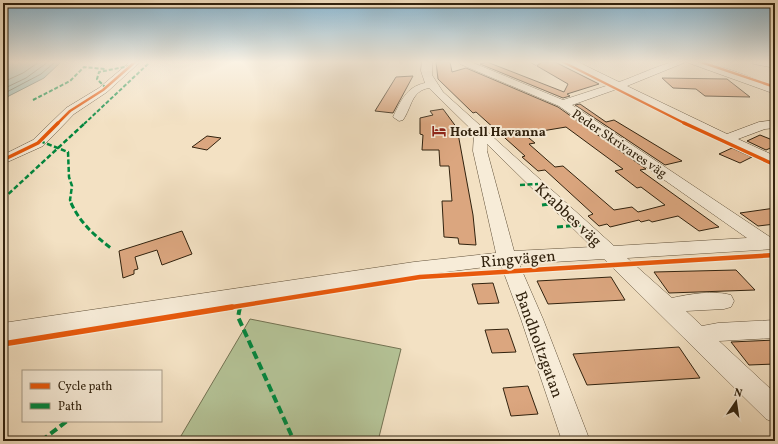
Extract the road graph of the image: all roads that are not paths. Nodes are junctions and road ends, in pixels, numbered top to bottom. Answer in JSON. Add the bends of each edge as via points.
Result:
{"nodes":[{"id":1,"x":112,"y":83,"type":"edge"},
{"id":2,"x":512,"y":83,"type":"edge"},
{"id":3,"x":612,"y":83,"type":"edge"},
{"id":4,"x":627,"y":83,"type":"edge"},
{"id":5,"x":752,"y":83,"type":"edge"},
{"id":6,"x":431,"y":85,"type":"joint"},
{"id":7,"x":619,"y":86,"type":"junction"},
{"id":8,"x":775,"y":91,"type":"edge"},
{"id":9,"x":563,"y":104,"type":"junction"},
{"id":10,"x":399,"y":116,"type":"dead end"},
{"id":11,"x":775,"y":124,"type":"edge"},
{"id":12,"x":735,"y":125,"type":"dead end"},
{"id":13,"x":480,"y":131,"type":"junction"},
{"id":14,"x":749,"y":131,"type":"junction"},
{"id":15,"x":726,"y":139,"type":"junction"},
{"id":16,"x":3,"y":160,"type":"edge"},
{"id":17,"x":775,"y":161,"type":"edge"},
{"id":18,"x":771,"y":244,"type":"edge"},
{"id":19,"x":609,"y":252,"type":"junction"},
{"id":20,"x":507,"y":258,"type":"junction"},
{"id":21,"x":724,"y":301,"type":"dead end"},
{"id":22,"x":666,"y":308,"type":"junction"},
{"id":23,"x":775,"y":329,"type":"edge"},
{"id":24,"x":3,"y":332,"type":"edge"},
{"id":25,"x":697,"y":337,"type":"junction"},
{"id":26,"x":773,"y":406,"type":"edge"},
{"id":27,"x":576,"y":441,"type":"edge"}],
"edges":[{"from":1,"to":16,"type":"street","via":[[70,111],[38,143]]},
{"from":2,"to":9,"type":"street","name":"Peder Skrivares väg"},
{"from":3,"to":7,"type":"street"},
{"from":4,"to":7,"type":"street"},
{"from":5,"to":8,"type":"street"},
{"from":6,"to":10,"type":"street","via":[[420,86],[411,91]]},
{"from":6,"to":13,"type":"street","name":"Krabbes väg"},
{"from":7,"to":9,"type":"street"},
{"from":7,"to":15,"type":"street"},
{"from":9,"to":18,"type":"street","name":"Peder Skrivares väg"},
{"from":11,"to":14,"type":"street","via":[[763,125]]},
{"from":12,"to":14,"type":"street"},
{"from":13,"to":19,"type":"street","name":"Krabbes väg"},
{"from":13,"to":20,"type":"street","name":"Bandholtzgatan","via":[[481,156]]},
{"from":14,"to":15,"type":"street"},
{"from":15,"to":17,"type":"street"},
{"from":18,"to":19,"type":"street","name":"Ringvägen"},
{"from":19,"to":20,"type":"street","name":"Ringvägen"},
{"from":19,"to":22,"type":"street","name":"Krabbes väg"},
{"from":20,"to":24,"type":"street","name":"Ringvägen","via":[[414,269]]},
{"from":20,"to":27,"type":"street","name":"Bandholtzgatan"},
{"from":21,"to":22,"type":"street","via":[[685,303]]},
{"from":22,"to":25,"type":"street","name":"Krabbes väg"},
{"from":23,"to":25,"type":"street","via":[[718,332]]},
{"from":25,"to":26,"type":"street","name":"Krabbes väg"}]}
